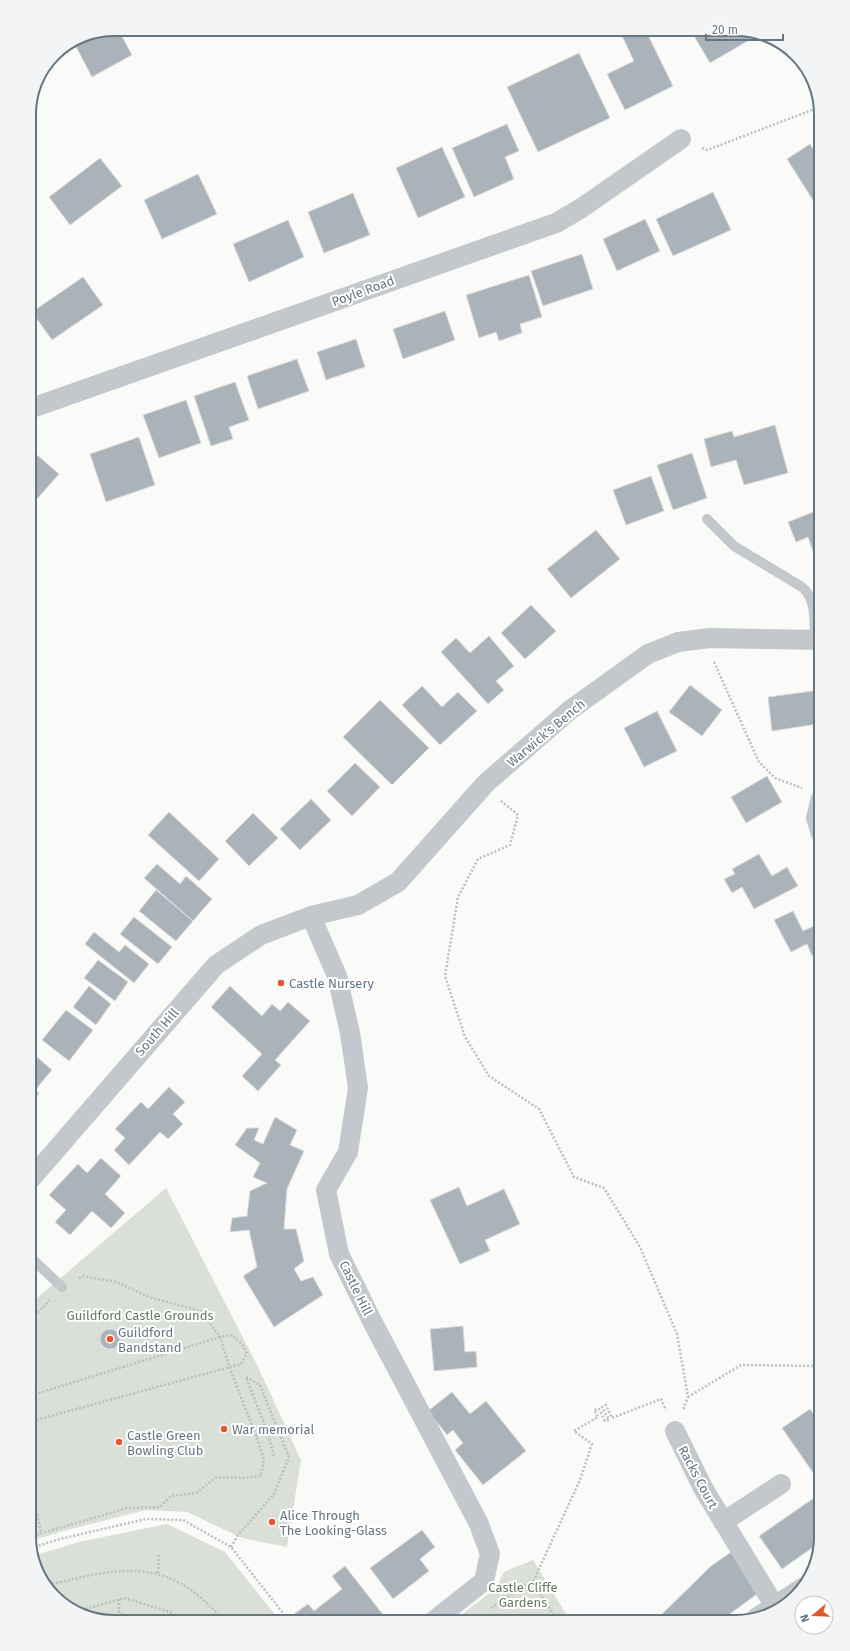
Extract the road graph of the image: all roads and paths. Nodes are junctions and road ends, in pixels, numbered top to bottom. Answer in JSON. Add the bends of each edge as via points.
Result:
{"nodes":[{"id":1,"x":814,"y":109,"type":"edge"},
{"id":2,"x":681,"y":139,"type":"joint"},
{"id":3,"x":36,"y":407,"type":"edge"},
{"id":4,"x":707,"y":518,"type":"dead end"},
{"id":5,"x":814,"y":611,"type":"edge"},
{"id":6,"x":710,"y":638,"type":"junction"},
{"id":7,"x":814,"y":640,"type":"edge"},
{"id":8,"x":486,"y":784,"type":"junction"},
{"id":9,"x":814,"y":794,"type":"edge"},
{"id":10,"x":311,"y":916,"type":"junction"},
{"id":11,"x":36,"y":1173,"type":"edge"},
{"id":12,"x":36,"y":1263,"type":"edge"},
{"id":13,"x":62,"y":1287,"type":"junction"},
{"id":14,"x":36,"y":1314,"type":"edge"},
{"id":15,"x":220,"y":1337,"type":"junction"},
{"id":16,"x":229,"y":1366,"type":"junction"},
{"id":17,"x":814,"y":1366,"type":"edge"},
{"id":18,"x":36,"y":1394,"type":"edge"},
{"id":19,"x":688,"y":1396,"type":"junction"},
{"id":20,"x":36,"y":1420,"type":"edge"},
{"id":21,"x":278,"y":1427,"type":"junction"},
{"id":22,"x":267,"y":1431,"type":"junction"},
{"id":23,"x":674,"y":1431,"type":"junction"},
{"id":24,"x":256,"y":1436,"type":"junction"},
{"id":25,"x":274,"y":1456,"type":"dead end"},
{"id":26,"x":780,"y":1484,"type":"dead end"},
{"id":27,"x":36,"y":1510,"type":"edge"},
{"id":28,"x":723,"y":1522,"type":"junction"},
{"id":29,"x":41,"y":1533,"type":"junction"},
{"id":30,"x":36,"y":1535,"type":"edge"},
{"id":31,"x":37,"y":1546,"type":"edge"},
{"id":32,"x":231,"y":1547,"type":"junction"},
{"id":33,"x":159,"y":1554,"type":"dead end"},
{"id":34,"x":158,"y":1573,"type":"junction"},
{"id":35,"x":533,"y":1582,"type":"junction"},
{"id":36,"x":51,"y":1584,"type":"edge"},
{"id":37,"x":119,"y":1599,"type":"junction"},
{"id":38,"x":774,"y":1606,"type":"edge"},
{"id":39,"x":84,"y":1609,"type":"edge"},
{"id":40,"x":488,"y":1610,"type":"dead end"},
{"id":41,"x":125,"y":1615,"type":"edge"},
{"id":42,"x":173,"y":1615,"type":"edge"},
{"id":43,"x":219,"y":1615,"type":"edge"},
{"id":44,"x":284,"y":1615,"type":"edge"},
{"id":45,"x":441,"y":1615,"type":"edge"},
{"id":46,"x":554,"y":1615,"type":"edge"}],
"edges":[{"from":1,"to":2,"type":"path","via":[[707,150]]},
{"from":2,"to":3,"type":"street","name":"Poyle Road","via":[[556,223]]},
{"from":4,"to":5,"type":"lane","via":[[734,546],[802,587],[808,593]]},
{"from":6,"to":7,"type":"street","name":"Warwick's Bench"},
{"from":6,"to":8,"type":"street","name":"Warwick's Bench","via":[[678,642],[648,654],[570,710]]},
{"from":6,"to":9,"type":"path","via":[[714,663],[759,762],[775,778]]},
{"from":8,"to":10,"type":"street","name":"Warwick's Bench","via":[[398,882],[358,905]]},
{"from":8,"to":19,"type":"path","via":[[498,800],[518,815],[510,845],[478,859],[458,897],[446,976],[465,1037],[489,1076],[539,1109],[574,1177],[604,1188],[640,1248],[677,1334]]},
{"from":10,"to":11,"type":"street","name":"South Hill","via":[[261,935],[216,965]]},
{"from":10,"to":45,"type":"street","name":"Castle Hill","via":[[337,976],[350,1032],[358,1088],[348,1152],[326,1190],[339,1254],[479,1524],[490,1554],[484,1581]]},
{"from":12,"to":13,"type":"lane"},
{"from":13,"to":14,"type":"path"},
{"from":13,"to":15,"type":"path","via":[[83,1276],[116,1282],[149,1297],[201,1311]]},
{"from":15,"to":16,"type":"path"},
{"from":15,"to":16,"type":"path","via":[[232,1335],[242,1344],[247,1354],[241,1364]]},
{"from":15,"to":18,"type":"path"},
{"from":16,"to":20,"type":"path"},
{"from":16,"to":24,"type":"path"},
{"from":17,"to":19,"type":"path","via":[[741,1364]]},
{"from":19,"to":23,"type":"path"},
{"from":21,"to":22,"type":"path"},
{"from":21,"to":22,"type":"path","via":[[260,1386],[246,1378]]},
{"from":21,"to":32,"type":"path","via":[[289,1457],[274,1494],[238,1535]]},
{"from":22,"to":24,"type":"path"},
{"from":22,"to":25,"type":"path"},
{"from":23,"to":28,"type":"street","name":"Racks Court"},
{"from":23,"to":35,"type":"path","via":[[661,1399],[612,1418],[606,1405],[602,1407],[609,1420],[605,1421],[598,1408],[594,1410],[598,1417],[574,1431],[592,1444],[580,1480]]},
{"from":24,"to":29,"type":"path","via":[[264,1459],[261,1476],[217,1477],[196,1493],[171,1496],[160,1507],[127,1508]]},
{"from":26,"to":28,"type":"street","name":"Racks Court"},
{"from":27,"to":29,"type":"path"},
{"from":28,"to":38,"type":"street","name":"Racks Court"},
{"from":29,"to":30,"type":"path"},
{"from":31,"to":32,"type":"path","via":[[146,1519],[183,1520]]},
{"from":32,"to":44,"type":"path"},
{"from":33,"to":34,"type":"path"},
{"from":34,"to":36,"type":"path","via":[[123,1570]]},
{"from":34,"to":43,"type":"path","via":[[190,1588]]},
{"from":35,"to":40,"type":"path"},
{"from":35,"to":46,"type":"path"},
{"from":37,"to":39,"type":"path"},
{"from":37,"to":41,"type":"path","via":[[119,1613]]},
{"from":37,"to":42,"type":"path","via":[[125,1598]]}]}
